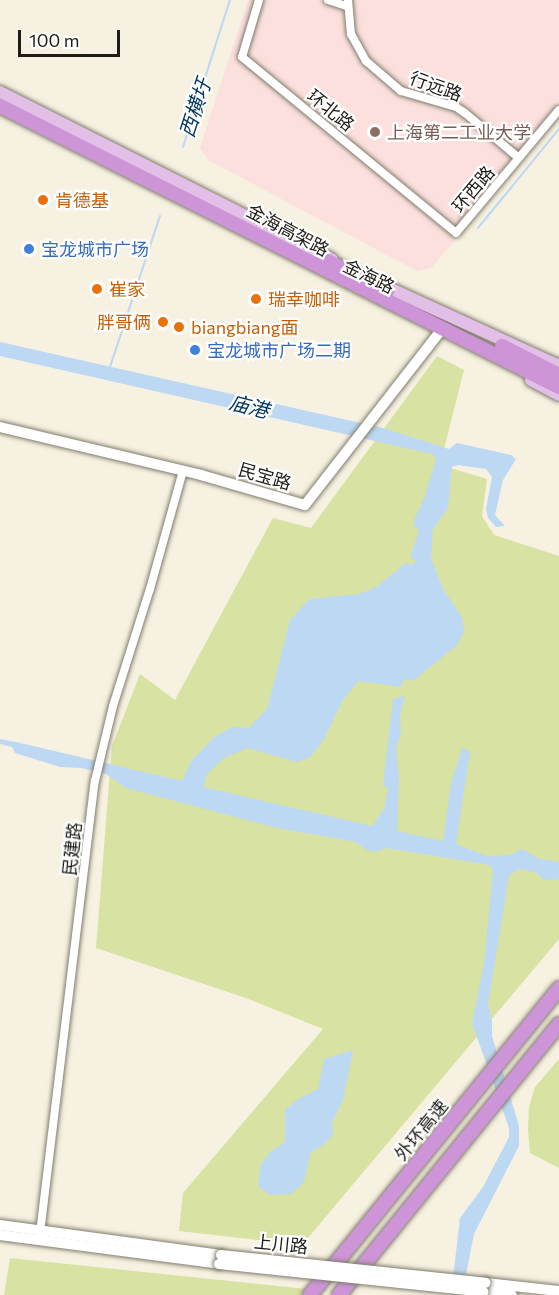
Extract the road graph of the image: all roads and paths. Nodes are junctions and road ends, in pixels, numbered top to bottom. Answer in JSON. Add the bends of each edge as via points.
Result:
{"nodes":[{"id":1,"x":260,"y":0,"type":"edge"},
{"id":2,"x":328,"y":0,"type":"edge"},
{"id":3,"x":348,"y":3,"type":"edge"},
{"id":4,"x":0,"y":92,"type":"edge"},
{"id":5,"x":0,"y":97,"type":"edge"},
{"id":6,"x":0,"y":106,"type":"edge"},
{"id":7,"x":559,"y":110,"type":"edge"},
{"id":8,"x":0,"y":111,"type":"edge"},
{"id":9,"x":519,"y":158,"type":"junction"},
{"id":10,"x":456,"y":233,"type":"joint"},
{"id":11,"x":441,"y":330,"type":"junction"},
{"id":12,"x":559,"y":366,"type":"edge"},
{"id":13,"x":559,"y":375,"type":"edge"},
{"id":14,"x":559,"y":387,"type":"edge"},
{"id":15,"x":559,"y":395,"type":"edge"},
{"id":16,"x":0,"y":427,"type":"edge"},
{"id":17,"x":183,"y":471,"type":"junction"},
{"id":18,"x":559,"y":989,"type":"edge"},
{"id":19,"x":559,"y":1024,"type":"edge"},
{"id":20,"x":0,"y":1225,"type":"edge"},
{"id":21,"x":0,"y":1235,"type":"edge"},
{"id":22,"x":40,"y":1235,"type":"junction"},
{"id":23,"x":485,"y":1288,"type":"junction"},
{"id":24,"x":559,"y":1291,"type":"edge"},
{"id":25,"x":310,"y":1295,"type":"edge"},
{"id":26,"x":339,"y":1295,"type":"edge"},
{"id":27,"x":512,"y":1295,"type":"edge"}],
"edges":[{"from":1,"to":10,"type":"street","name":"环北路","via":[[242,57]]},
{"from":2,"to":3,"type":"street"},
{"from":3,"to":9,"type":"street","name":"行远路","via":[[351,34],[366,61],[401,91],[456,107]]},
{"from":4,"to":12,"type":"main road","name":"金海路","via":[[402,295]]},
{"from":5,"to":13,"type":"highway","name":"金海高架路"},
{"from":6,"to":14,"type":"highway","name":"金海高架路"},
{"from":7,"to":9,"type":"street","name":"环西路"},
{"from":8,"to":11,"type":"main road","name":"金海路"},
{"from":9,"to":10,"type":"street","name":"环西路"},
{"from":11,"to":15,"type":"main road","name":"金海路"},
{"from":11,"to":17,"type":"street","name":"民宝路","via":[[305,505]]},
{"from":16,"to":17,"type":"street","name":"民宝路"},
{"from":17,"to":22,"type":"street","name":"民建路","via":[[113,706],[95,781]]},
{"from":18,"to":25,"type":"highway","name":"外环高速"},
{"from":19,"to":26,"type":"highway"},
{"from":20,"to":22,"type":"street","name":"上川路"},
{"from":21,"to":22,"type":"street","name":"上川路"},
{"from":22,"to":23,"type":"street","name":"上川路","bridge":true},
{"from":23,"to":24,"type":"street","name":"上川路"},
{"from":23,"to":27,"type":"street","name":"上川路"}]}
